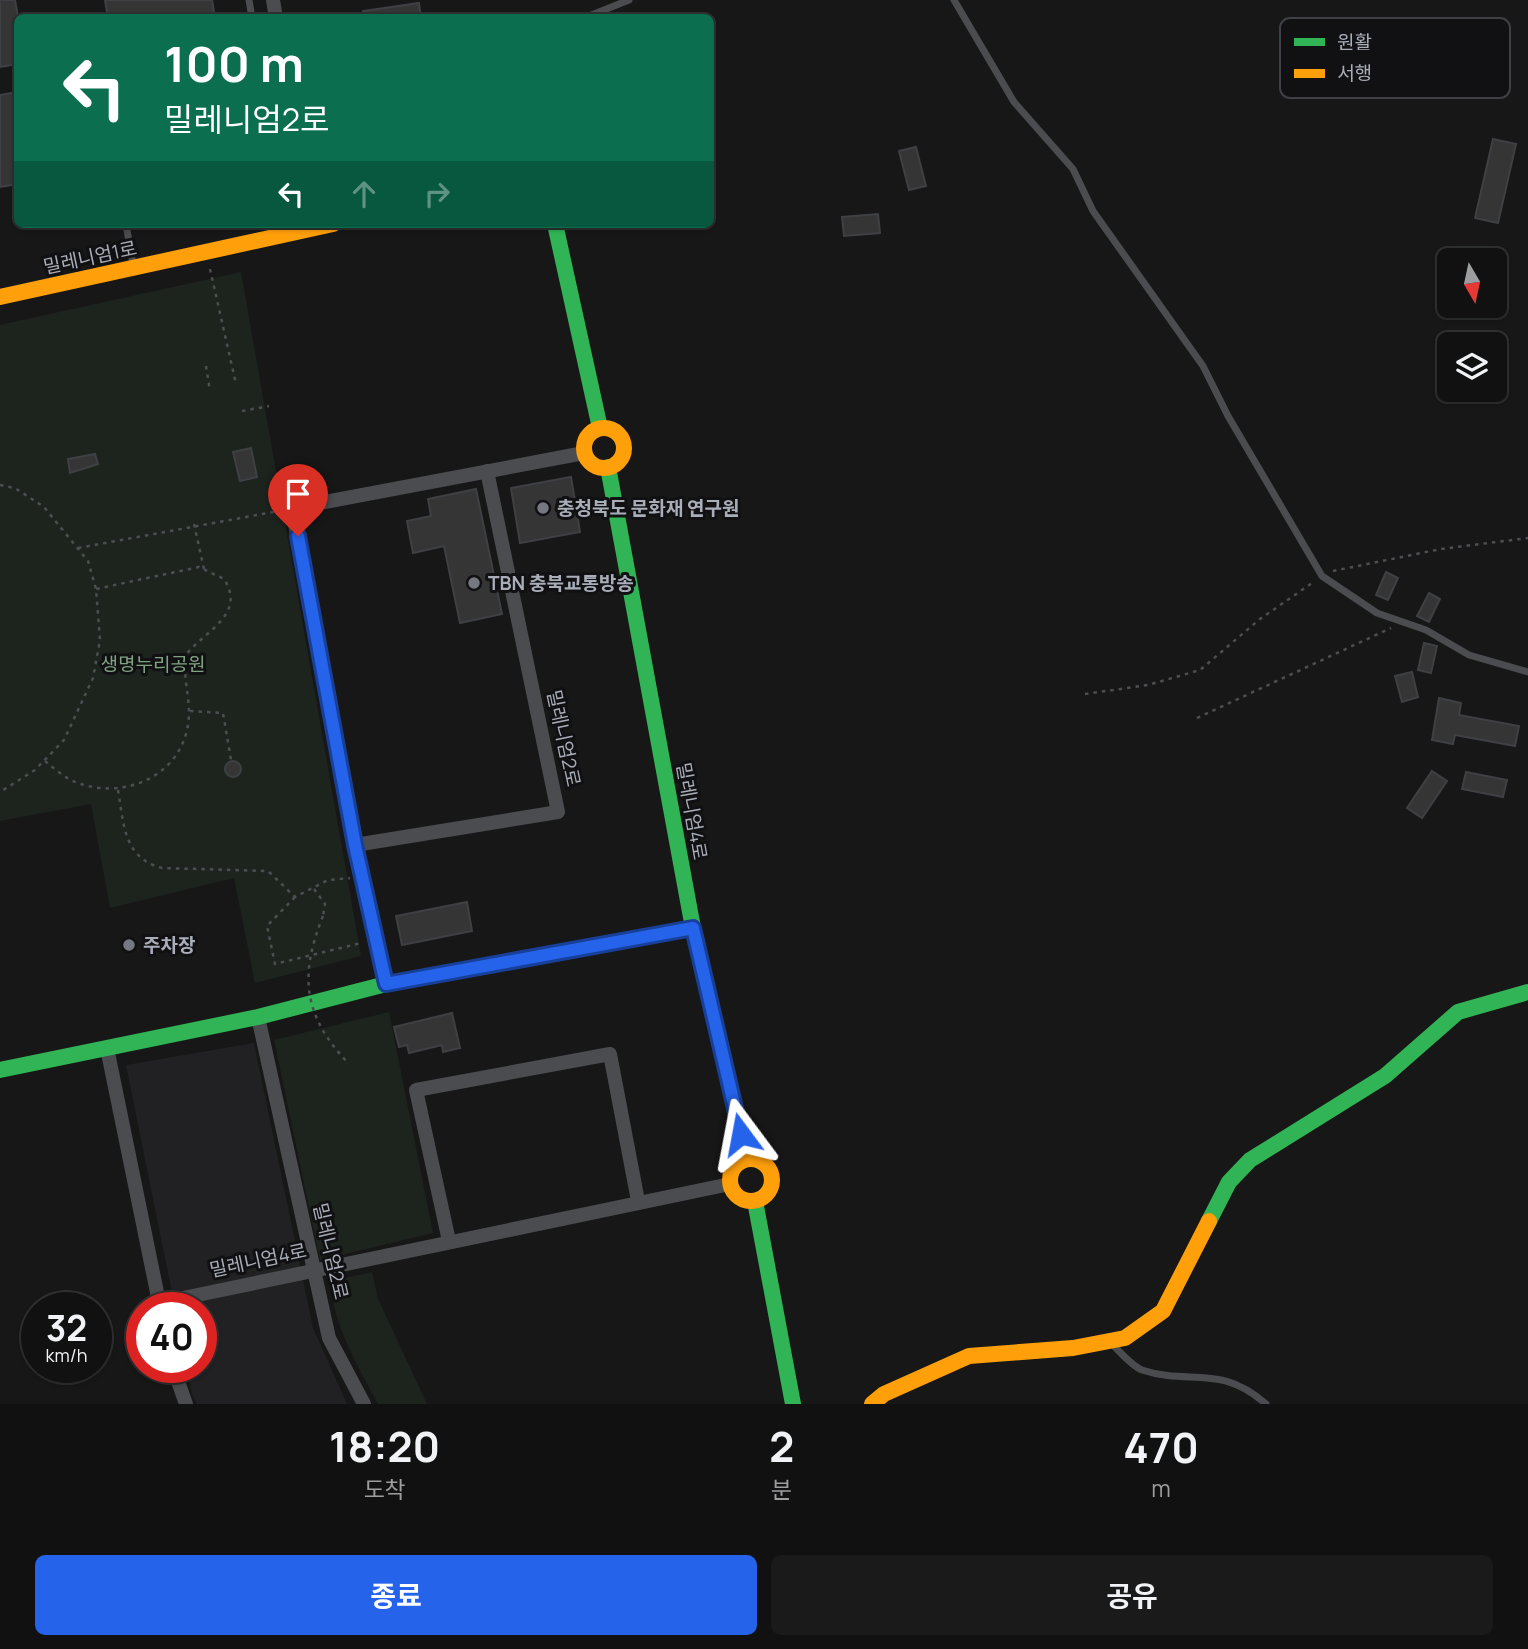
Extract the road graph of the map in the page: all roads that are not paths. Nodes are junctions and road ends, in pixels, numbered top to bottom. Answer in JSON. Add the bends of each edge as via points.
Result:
{"nodes":[{"id":1,"x":629,"y":0,"type":"edge"},
{"id":2,"x":954,"y":0,"type":"edge"},
{"id":3,"x":594,"y":14,"type":"edge"},
{"id":4,"x":127,"y":228,"type":"edge"},
{"id":5,"x":302,"y":228,"type":"edge"},
{"id":6,"x":556,"y":228,"type":"edge"},
{"id":7,"x":133,"y":270,"type":"junction"},
{"id":8,"x":0,"y":297,"type":"edge"},
{"id":9,"x":600,"y":429,"type":"junction"},
{"id":10,"x":584,"y":453,"type":"junction"},
{"id":11,"x":608,"y":467,"type":"junction"},
{"id":12,"x":487,"y":471,"type":"junction"},
{"id":13,"x":1528,"y":672,"type":"edge"},
{"id":14,"x":355,"y":845,"type":"junction"},
{"id":15,"x":693,"y":928,"type":"junction"},
{"id":16,"x":386,"y":984,"type":"junction"},
{"id":17,"x":1528,"y":992,"type":"edge"},
{"id":18,"x":258,"y":1017,"type":"junction"},
{"id":19,"x":107,"y":1048,"type":"junction"},
{"id":20,"x":0,"y":1070,"type":"edge"},
{"id":21,"x":747,"y":1159,"type":"junction"},
{"id":22,"x":730,"y":1184,"type":"junction"},
{"id":23,"x":638,"y":1201,"type":"junction"},
{"id":24,"x":755,"y":1201,"type":"junction"},
{"id":25,"x":449,"y":1241,"type":"junction"},
{"id":26,"x":314,"y":1270,"type":"junction"},
{"id":27,"x":156,"y":1292,"type":"edge"},
{"id":28,"x":217,"y":1292,"type":"edge"},
{"id":29,"x":1106,"y":1339,"type":"junction"},
{"id":30,"x":179,"y":1383,"type":"edge"},
{"id":31,"x":186,"y":1404,"type":"edge"},
{"id":32,"x":364,"y":1404,"type":"edge"},
{"id":33,"x":793,"y":1404,"type":"edge"},
{"id":34,"x":872,"y":1404,"type":"edge"},
{"id":35,"x":1266,"y":1404,"type":"edge"}],
"edges":[{"from":1,"to":3,"type":"lane"},
{"from":2,"to":13,"type":"lane","via":[[1014,102],[1068,161],[1093,211],[1203,366],[1322,576],[1365,607],[1440,637],[1469,655]]},
{"from":4,"to":7,"type":"lane"},
{"from":5,"to":7,"type":"street","name":"밀레니엄1로"},
{"from":6,"to":9,"type":"street"},
{"from":7,"to":8,"type":"street","name":"밀레니엄1로"},
{"from":9,"to":10,"type":"street","via":[[585,440]]},
{"from":9,"to":11,"type":"street","via":[[618,434],[624,446],[620,459]]},
{"from":10,"to":11,"type":"street","via":[[592,464]]},
{"from":10,"to":12,"type":"street"},
{"from":11,"to":15,"type":"street","name":"밀레니엄4로"},
{"from":12,"to":14,"type":"street","via":[[304,506],[298,513],[295,524]]},
{"from":12,"to":14,"type":"street","name":"밀레니엄2로","via":[[558,812]]},
{"from":14,"to":16,"type":"street"},
{"from":15,"to":16,"type":"street"},
{"from":15,"to":21,"type":"street","name":"밀레니엄4로"},
{"from":16,"to":18,"type":"street"},
{"from":17,"to":29,"type":"street","via":[[1458,1012],[1385,1076],[1251,1160],[1229,1182],[1163,1311],[1125,1338]]},
{"from":18,"to":19,"type":"street"},
{"from":18,"to":26,"type":"street","name":"밀레니엄2로"},
{"from":19,"to":20,"type":"street"},
{"from":19,"to":27,"type":"street"},
{"from":21,"to":22,"type":"street","via":[[733,1168]]},
{"from":21,"to":24,"type":"street","via":[[765,1164],[772,1177],[770,1191]]},
{"from":22,"to":23,"type":"street","name":"밀레니엄4로"},
{"from":22,"to":24,"type":"street","via":[[739,1198]]},
{"from":23,"to":25,"type":"street","name":"밀레니엄4로"},
{"from":23,"to":25,"type":"street","via":[[610,1054],[416,1090]]},
{"from":24,"to":33,"type":"street"},
{"from":25,"to":26,"type":"street","name":"밀레니엄4로"},
{"from":26,"to":28,"type":"street","name":"밀레니엄4로"},
{"from":26,"to":32,"type":"street","name":"밀레니엄2로","via":[[329,1338]]},
{"from":29,"to":34,"type":"street","via":[[1073,1348],[969,1356],[884,1394]]},
{"from":29,"to":35,"type":"lane","via":[[1139,1369],[1213,1377],[1248,1389]]},
{"from":30,"to":31,"type":"street"}]}
